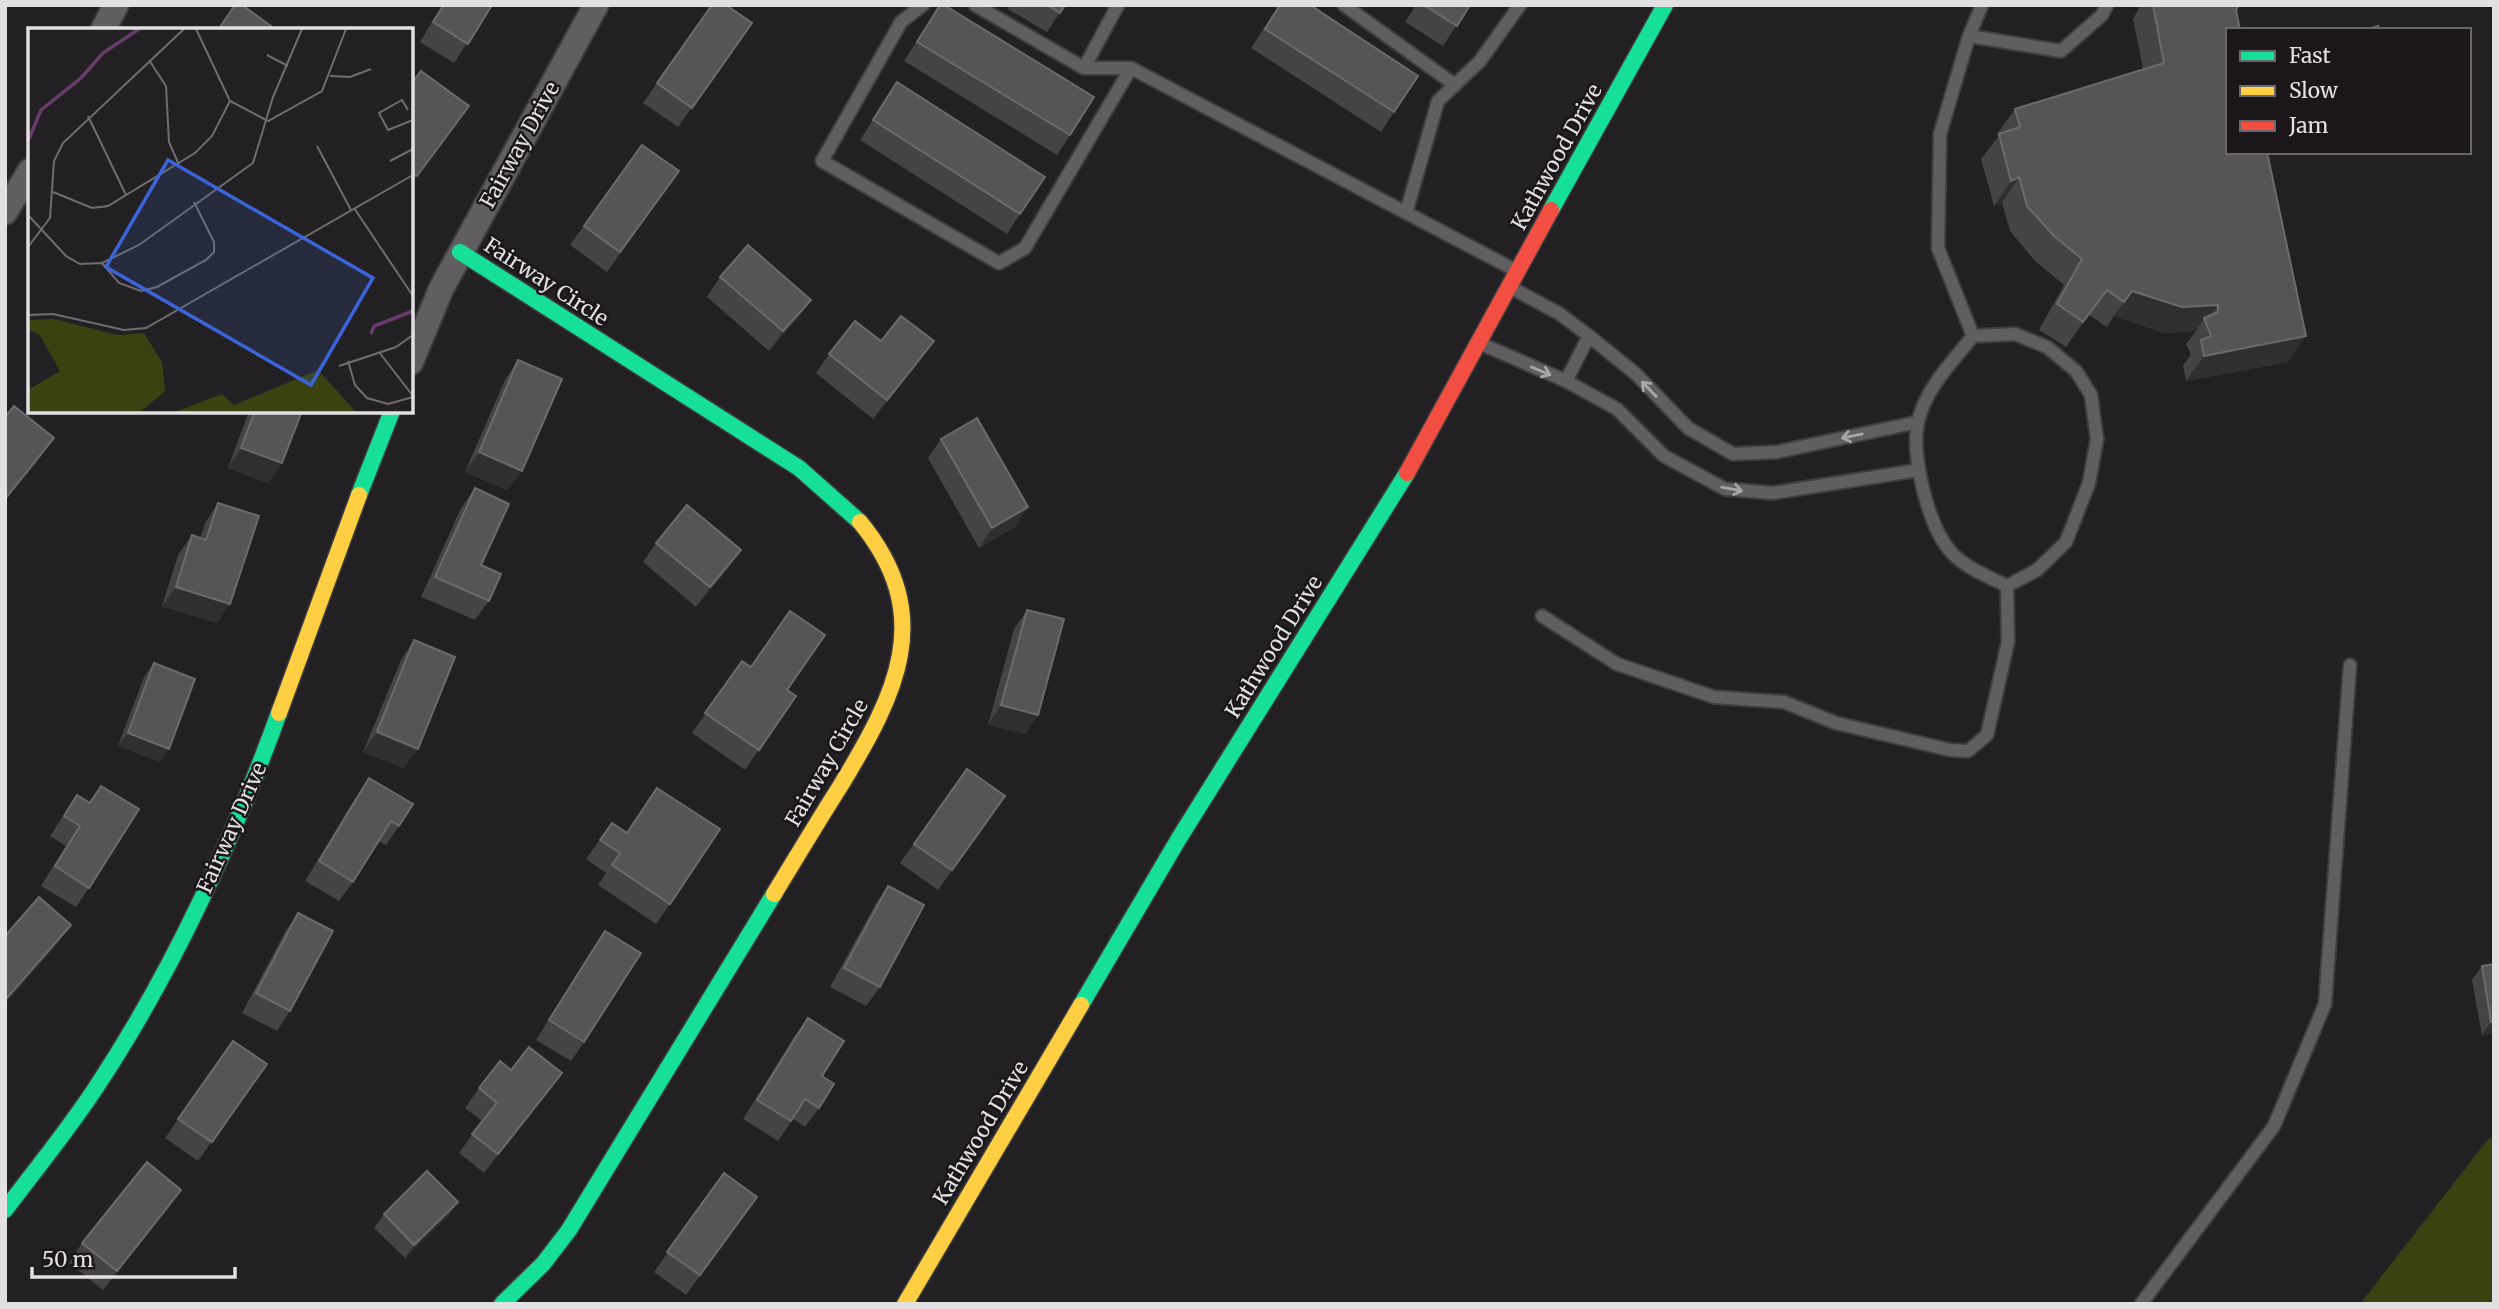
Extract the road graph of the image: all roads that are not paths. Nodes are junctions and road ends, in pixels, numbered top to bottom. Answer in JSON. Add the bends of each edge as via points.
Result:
{"nodes":[{"id":1,"x":116,"y":5,"type":"edge"},
{"id":2,"x":596,"y":5,"type":"edge"},
{"id":3,"x":923,"y":5,"type":"edge"},
{"id":4,"x":975,"y":5,"type":"edge"},
{"id":5,"x":1118,"y":5,"type":"edge"},
{"id":6,"x":1520,"y":5,"type":"edge"},
{"id":7,"x":1665,"y":5,"type":"edge"},
{"id":8,"x":1982,"y":5,"type":"edge"},
{"id":9,"x":2107,"y":5,"type":"edge"},
{"id":10,"x":1346,"y":6,"type":"edge"},
{"id":11,"x":104,"y":28,"type":"edge"},
{"id":12,"x":1969,"y":36,"type":"junction"},
{"id":13,"x":1084,"y":68,"type":"junction"},
{"id":14,"x":1131,"y":68,"type":"junction"},
{"id":15,"x":1455,"y":85,"type":"junction"},
{"id":16,"x":28,"y":174,"type":"edge"},
{"id":17,"x":5,"y":212,"type":"edge"},
{"id":18,"x":1406,"y":213,"type":"junction"},
{"id":19,"x":460,"y":252,"type":"junction"},
{"id":20,"x":1517,"y":271,"type":"junction"},
{"id":21,"x":1509,"y":286,"type":"junction"},
{"id":22,"x":1589,"y":336,"type":"junction"},
{"id":23,"x":1973,"y":337,"type":"junction"},
{"id":24,"x":1479,"y":343,"type":"junction"},
{"id":25,"x":413,"y":358,"type":"edge"},
{"id":26,"x":1566,"y":382,"type":"junction"},
{"id":27,"x":391,"y":413,"type":"edge"},
{"id":28,"x":1918,"y":422,"type":"junction"},
{"id":29,"x":1919,"y":470,"type":"junction"},
{"id":30,"x":2007,"y":586,"type":"junction"},
{"id":31,"x":1542,"y":616,"type":"dead end"},
{"id":32,"x":2350,"y":664,"type":"dead end"},
{"id":33,"x":5,"y":1209,"type":"edge"},
{"id":34,"x":502,"y":1304,"type":"edge"},
{"id":35,"x":905,"y":1304,"type":"edge"},
{"id":36,"x":2141,"y":1304,"type":"edge"}],
"edges":[{"from":1,"to":11,"type":"street"},
{"from":2,"to":19,"type":"street","name":"Fairway Drive"},
{"from":3,"to":14,"type":"lane","via":[[901,22],[822,161],[999,263],[1026,248]]},
{"from":4,"to":13,"type":"lane"},
{"from":5,"to":13,"type":"lane"},
{"from":6,"to":15,"type":"lane","via":[[1480,61]]},
{"from":7,"to":20,"type":"street","name":"Kathwood Drive"},
{"from":8,"to":12,"type":"lane"},
{"from":9,"to":12,"type":"lane","via":[[2102,15],[2061,51]]},
{"from":10,"to":15,"type":"lane"},
{"from":12,"to":23,"type":"lane","via":[[1940,134],[1938,248]]},
{"from":13,"to":14,"type":"lane"},
{"from":14,"to":18,"type":"lane"},
{"from":15,"to":18,"type":"lane","via":[[1438,101]]},
{"from":16,"to":17,"type":"street"},
{"from":18,"to":20,"type":"lane"},
{"from":19,"to":25,"type":"street","name":"Fairway Drive"},
{"from":19,"to":34,"type":"street","name":"Fairway Circle","via":[[830,492],[877,542],[903,604],[903,648],[879,722],[569,1230],[543,1264]]},
{"from":20,"to":21,"type":"street","name":"Kathwood Drive"},
{"from":21,"to":22,"type":"lane"},
{"from":21,"to":24,"type":"street","name":"Kathwood Drive"},
{"from":22,"to":26,"type":"lane"},
{"from":28,"to":22,"type":"lane","one_way":true,"via":[[1777,452],[1733,454],[1688,428],[1636,374]]},
{"from":23,"to":28,"type":"lane","via":[[1936,383]]},
{"from":23,"to":30,"type":"lane","via":[[2015,334],[2047,347],[2076,371],[2091,396],[2096,439],[2088,482],[2066,542],[2037,570]]},
{"from":24,"to":26,"type":"lane","one_way":true},
{"from":24,"to":35,"type":"street","name":"Kathwood Drive","via":[[1426,443],[1178,840]]},
{"from":26,"to":29,"type":"lane","one_way":true,"via":[[1617,410],[1664,456],[1725,489],[1773,493]]},
{"from":27,"to":33,"type":"street","name":"Fairway Drive","via":[[254,782],[181,941],[97,1086]]},
{"from":28,"to":29,"type":"lane"},
{"from":29,"to":30,"type":"lane","via":[[1929,516],[1952,553]]},
{"from":30,"to":31,"type":"lane","via":[[2008,642],[1987,735],[1968,751],[1950,751],[1836,723],[1784,702],[1714,697],[1617,664]]},
{"from":32,"to":36,"type":"lane","via":[[2325,1004],[2274,1126]]}]}
